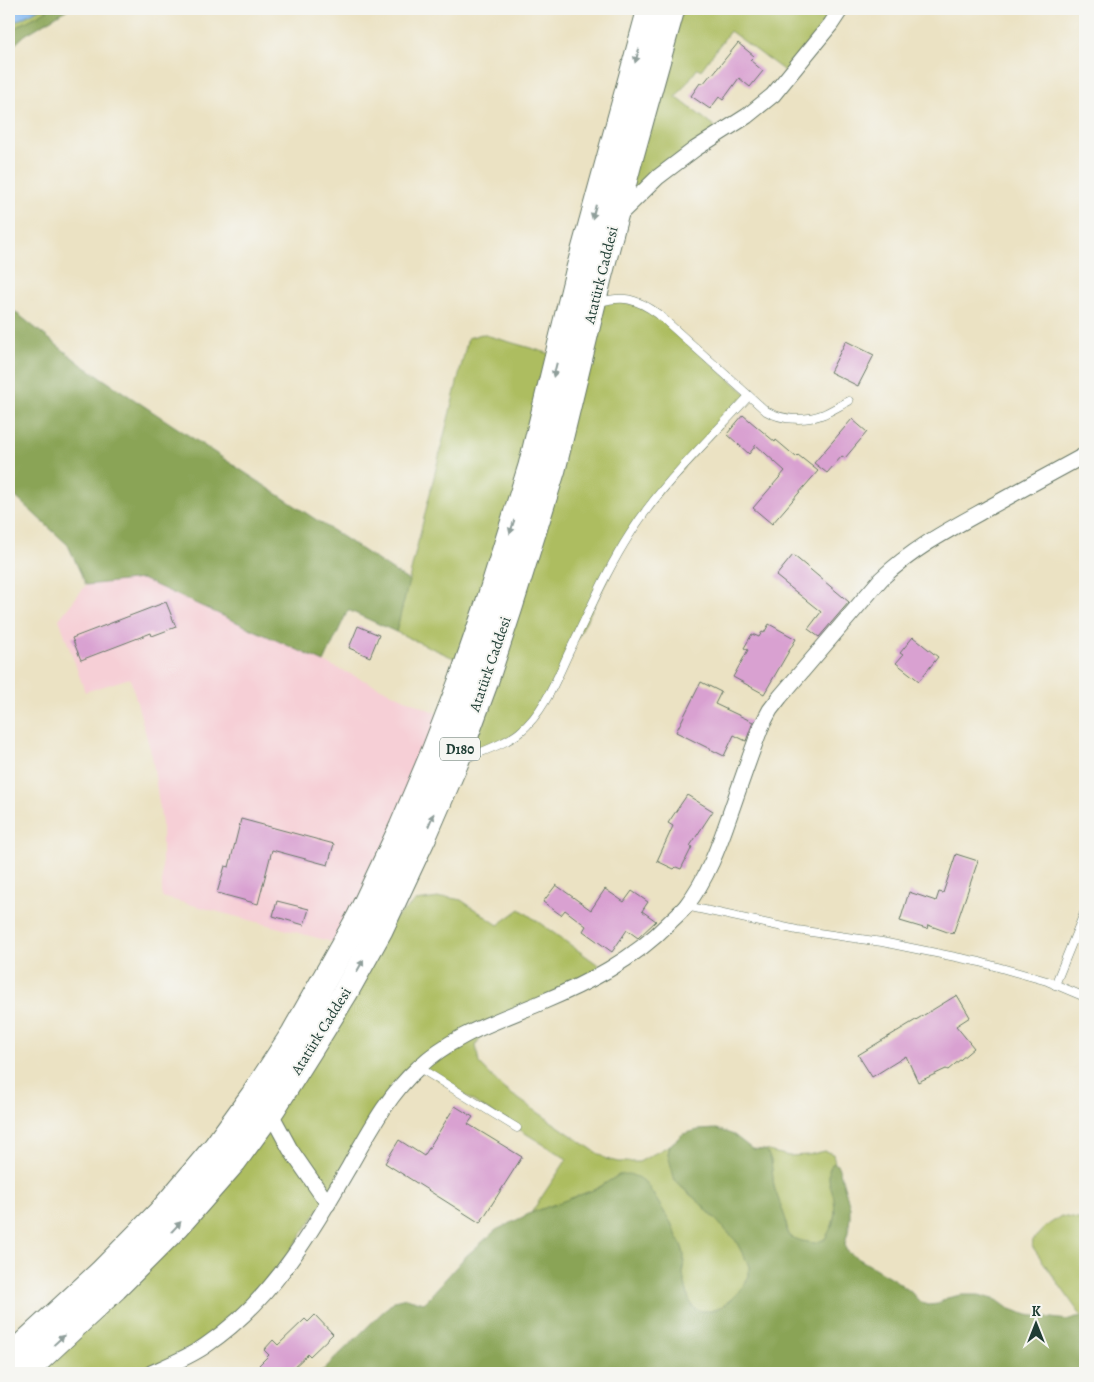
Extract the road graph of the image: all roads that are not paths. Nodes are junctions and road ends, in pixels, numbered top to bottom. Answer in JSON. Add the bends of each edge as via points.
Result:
{"nodes":[{"id":1,"x":650,"y":9,"type":"edge"},
{"id":2,"x":672,"y":9,"type":"edge"},
{"id":3,"x":841,"y":9,"type":"edge"},
{"id":4,"x":615,"y":218,"type":"junction"},
{"id":5,"x":593,"y":305,"type":"junction"},
{"id":6,"x":749,"y":396,"type":"junction"},
{"id":7,"x":849,"y":401,"type":"dead end"},
{"id":8,"x":1085,"y":455,"type":"edge"},
{"id":9,"x":456,"y":762,"type":"junction"},
{"id":10,"x":686,"y":906,"type":"junction"},
{"id":11,"x":1085,"y":911,"type":"edge"},
{"id":12,"x":1055,"y":985,"type":"junction"},
{"id":13,"x":1085,"y":997,"type":"edge"},
{"id":14,"x":418,"y":1067,"type":"junction"},
{"id":15,"x":270,"y":1112,"type":"junction"},
{"id":16,"x":517,"y":1128,"type":"dead end"},
{"id":17,"x":328,"y":1204,"type":"junction"},
{"id":18,"x":9,"y":1358,"type":"edge"},
{"id":19,"x":24,"y":1373,"type":"edge"},
{"id":20,"x":151,"y":1373,"type":"edge"}],
"edges":[{"from":1,"to":18,"type":"highway","name":"Atatürk Caddesi","number":"D180","one_way":true,"via":[[578,272],[531,466],[490,595],[433,754],[359,918],[294,1033],[216,1146],[162,1211],[102,1273]]},
{"from":2,"to":4,"type":"highway","name":"Atatürk Caddesi","number":"D180"},
{"from":3,"to":4,"type":"street","via":[[773,95],[658,177]]},
{"from":4,"to":5,"type":"highway","name":"Atatürk Caddesi","number":"D180"},
{"from":5,"to":6,"type":"lane","via":[[623,299],[646,306]]},
{"from":5,"to":9,"type":"highway","name":"Atatürk Caddesi","number":"D180","via":[[553,469],[484,686]]},
{"from":6,"to":7,"type":"lane","via":[[766,411],[788,419],[823,414]]},
{"from":6,"to":9,"type":"lane","via":[[664,488],[631,533],[536,716],[519,733]]},
{"from":8,"to":10,"type":"street","via":[[921,546],[881,578],[770,710],[758,734],[722,838],[705,877]]},
{"from":15,"to":9,"type":"highway","name":"Atatürk Caddesi","number":"D180","one_way":true,"via":[[380,930]]},
{"from":10,"to":12,"type":"lane","via":[[798,930],[882,942],[980,962]]},
{"from":10,"to":14,"type":"street","via":[[657,936],[627,959],[595,978],[489,1023],[447,1045]]},
{"from":11,"to":12,"type":"lane"},
{"from":12,"to":13,"type":"lane"},
{"from":14,"to":16,"type":"lane"},
{"from":14,"to":17,"type":"street","via":[[380,1114]]},
{"from":15,"to":17,"type":"street","via":[[290,1150]]},
{"from":19,"to":15,"type":"highway","name":"Atatürk Caddesi","number":"D180","one_way":true,"via":[[177,1226],[234,1161]]},
{"from":17,"to":20,"type":"street","via":[[290,1264],[249,1310],[203,1347]]}]}
